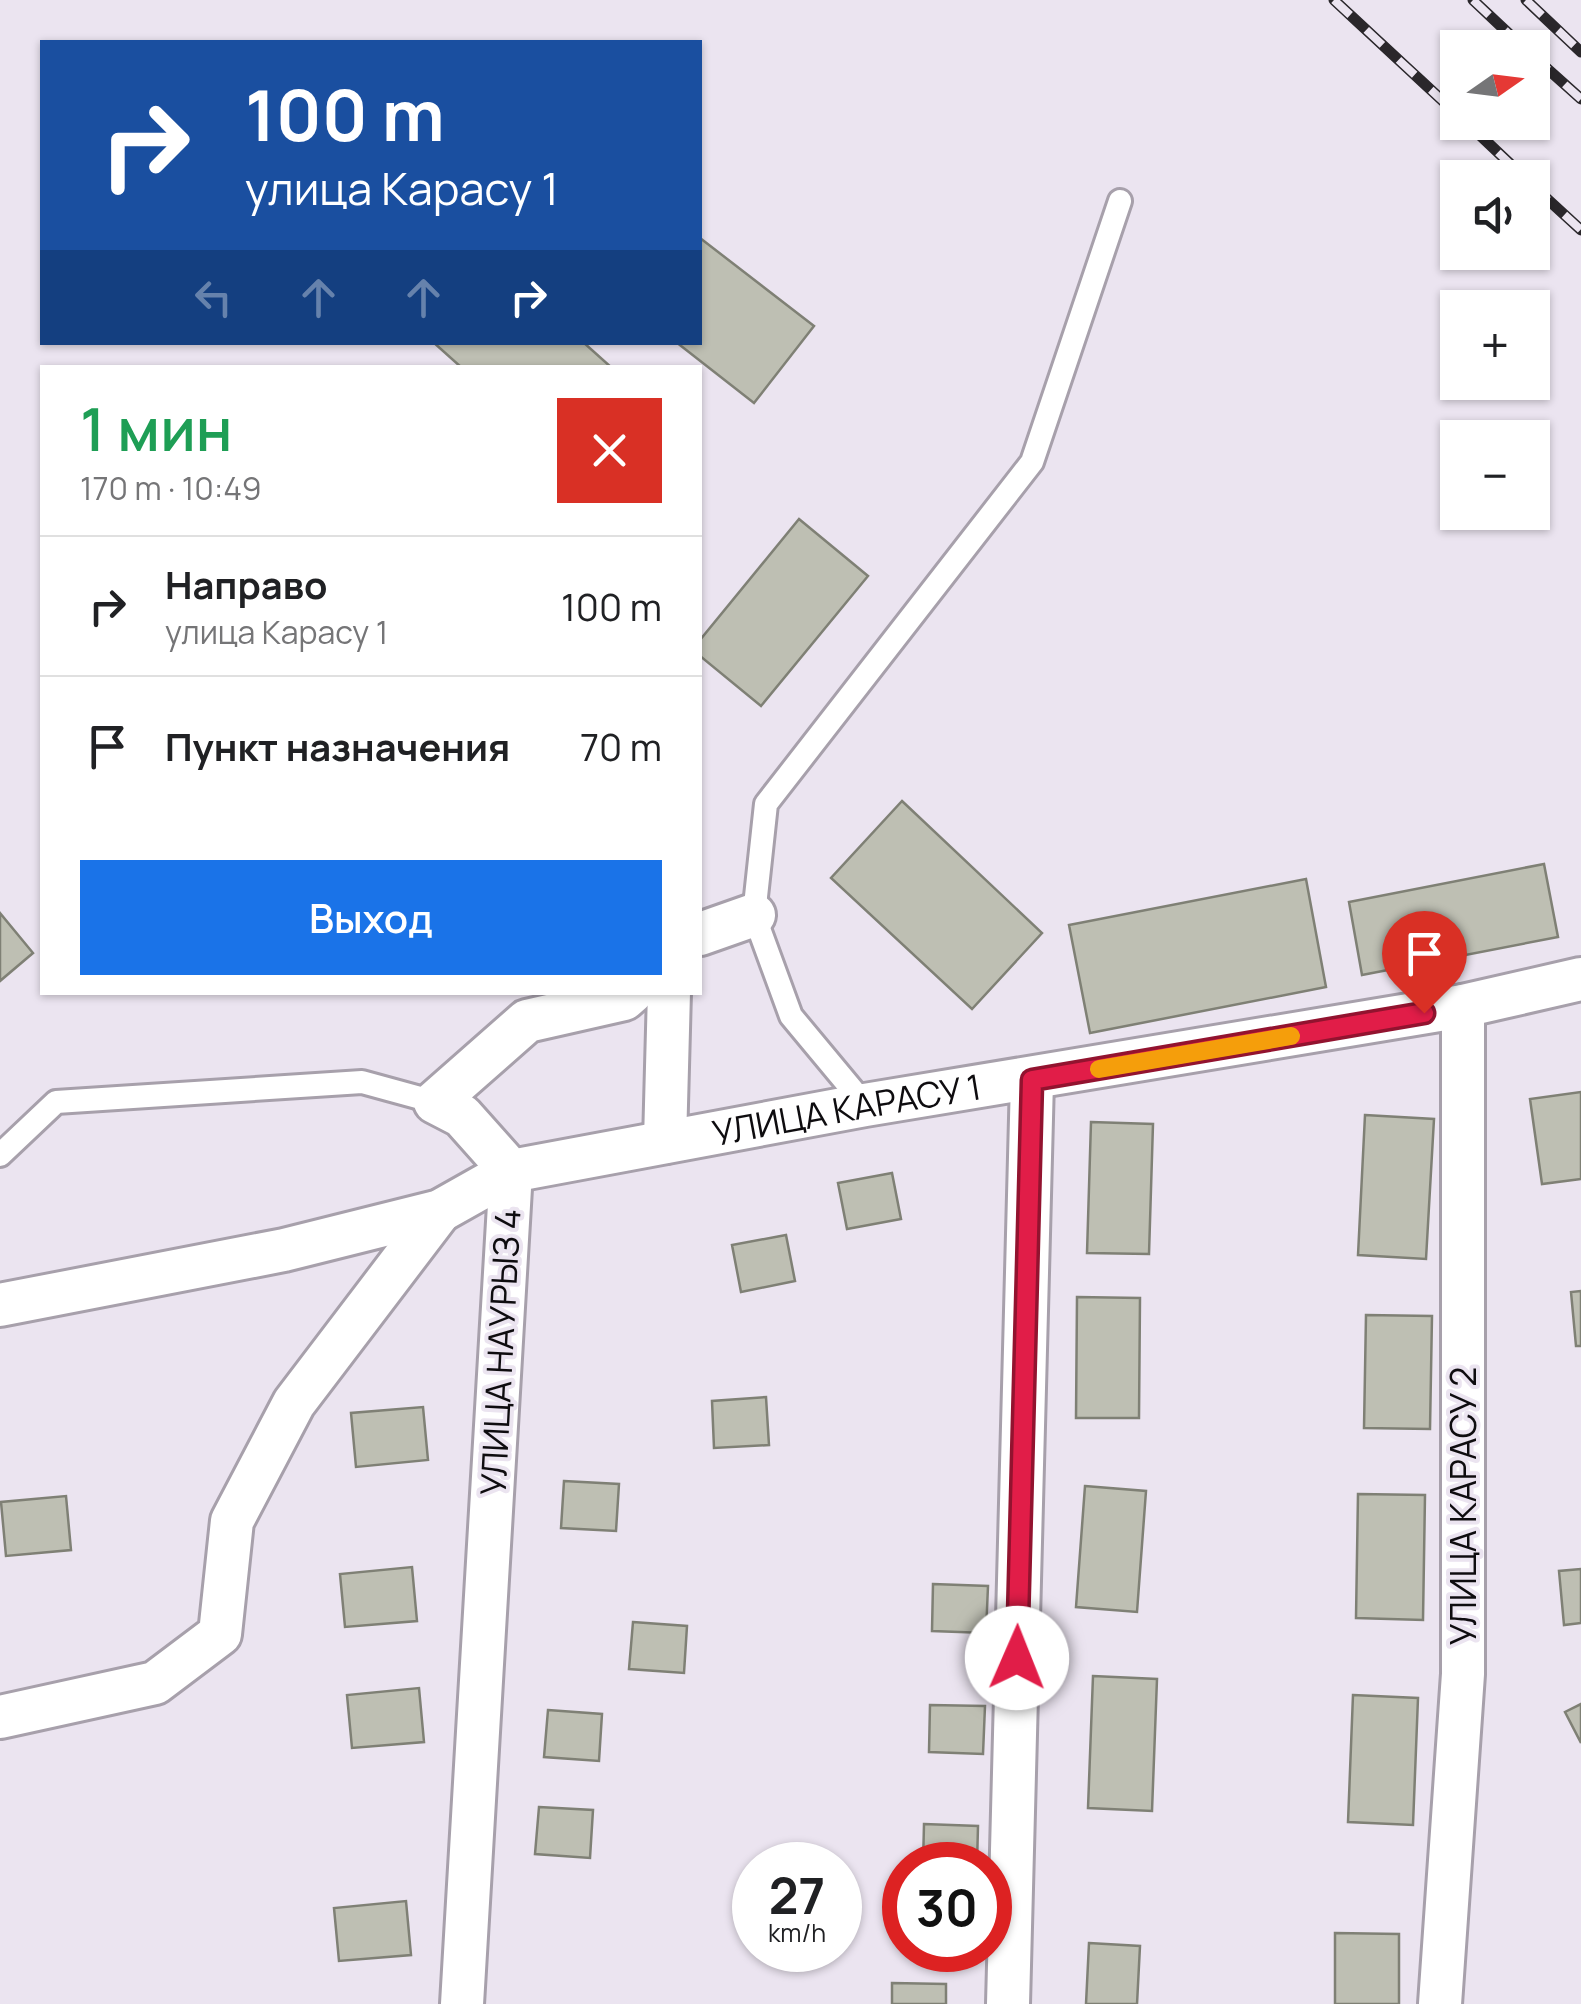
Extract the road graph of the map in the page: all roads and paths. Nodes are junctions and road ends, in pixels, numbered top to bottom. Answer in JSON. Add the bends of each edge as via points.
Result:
{"nodes":[{"id":1,"x":1120,"y":201,"type":"dead end"},
{"id":2,"x":754,"y":915,"type":"junction"},
{"id":3,"x":702,"y":933,"type":"edge"},
{"id":4,"x":1581,"y":979,"type":"edge"},
{"id":5,"x":629,"y":995,"type":"edge"},
{"id":6,"x":669,"y":995,"type":"edge"},
{"id":7,"x":1464,"y":1006,"type":"junction"},
{"id":8,"x":1032,"y":1080,"type":"junction"},
{"id":9,"x":435,"y":1102,"type":"junction"},
{"id":10,"x":865,"y":1105,"type":"junction"},
{"id":11,"x":664,"y":1142,"type":"junction"},
{"id":12,"x":0,"y":1155,"type":"edge"},
{"id":13,"x":511,"y":1170,"type":"junction"},
{"id":14,"x":440,"y":1211,"type":"junction"},
{"id":15,"x":0,"y":1305,"type":"edge"},
{"id":16,"x":0,"y":1717,"type":"edge"},
{"id":17,"x":462,"y":2004,"type":"edge"},
{"id":18,"x":1008,"y":2004,"type":"edge"},
{"id":19,"x":1440,"y":2004,"type":"edge"}],
"edges":[{"from":1,"to":2,"type":"lane","via":[[1032,462],[766,804]]},
{"from":2,"to":3,"type":"street"},
{"from":2,"to":10,"type":"lane","via":[[791,1016]]},
{"from":4,"to":7,"type":"street","name":"УЛИЦА КАРАСУ 1"},
{"from":5,"to":9,"type":"street","via":[[527,1020]]},
{"from":6,"to":11,"type":"street"},
{"from":7,"to":8,"type":"street","name":"УЛИЦА КАРАСУ 1"},
{"from":7,"to":19,"type":"street","name":"УЛИЦА КАРАСУ 2","via":[[1463,1674]]},
{"from":8,"to":10,"type":"street","name":"УЛИЦА КАРАСУ 1"},
{"from":8,"to":18,"type":"street"},
{"from":9,"to":12,"type":"lane","via":[[362,1082],[56,1102]]},
{"from":9,"to":13,"type":"street","via":[[462,1116]]},
{"from":10,"to":11,"type":"street","name":"УЛИЦА КАРАСУ 1"},
{"from":11,"to":13,"type":"street","name":"УЛИЦА КАРАСУ 1"},
{"from":13,"to":14,"type":"street","name":"УЛИЦА НАУРЫЗ 4"},
{"from":13,"to":17,"type":"street","name":"УЛИЦА НАУРЫЗ 4"},
{"from":14,"to":15,"type":"street","name":"УЛИЦА НАУРЫЗ 4","via":[[284,1250]]},
{"from":14,"to":16,"type":"street","via":[[294,1403],[232,1521],[220,1634],[155,1684]]}]}
